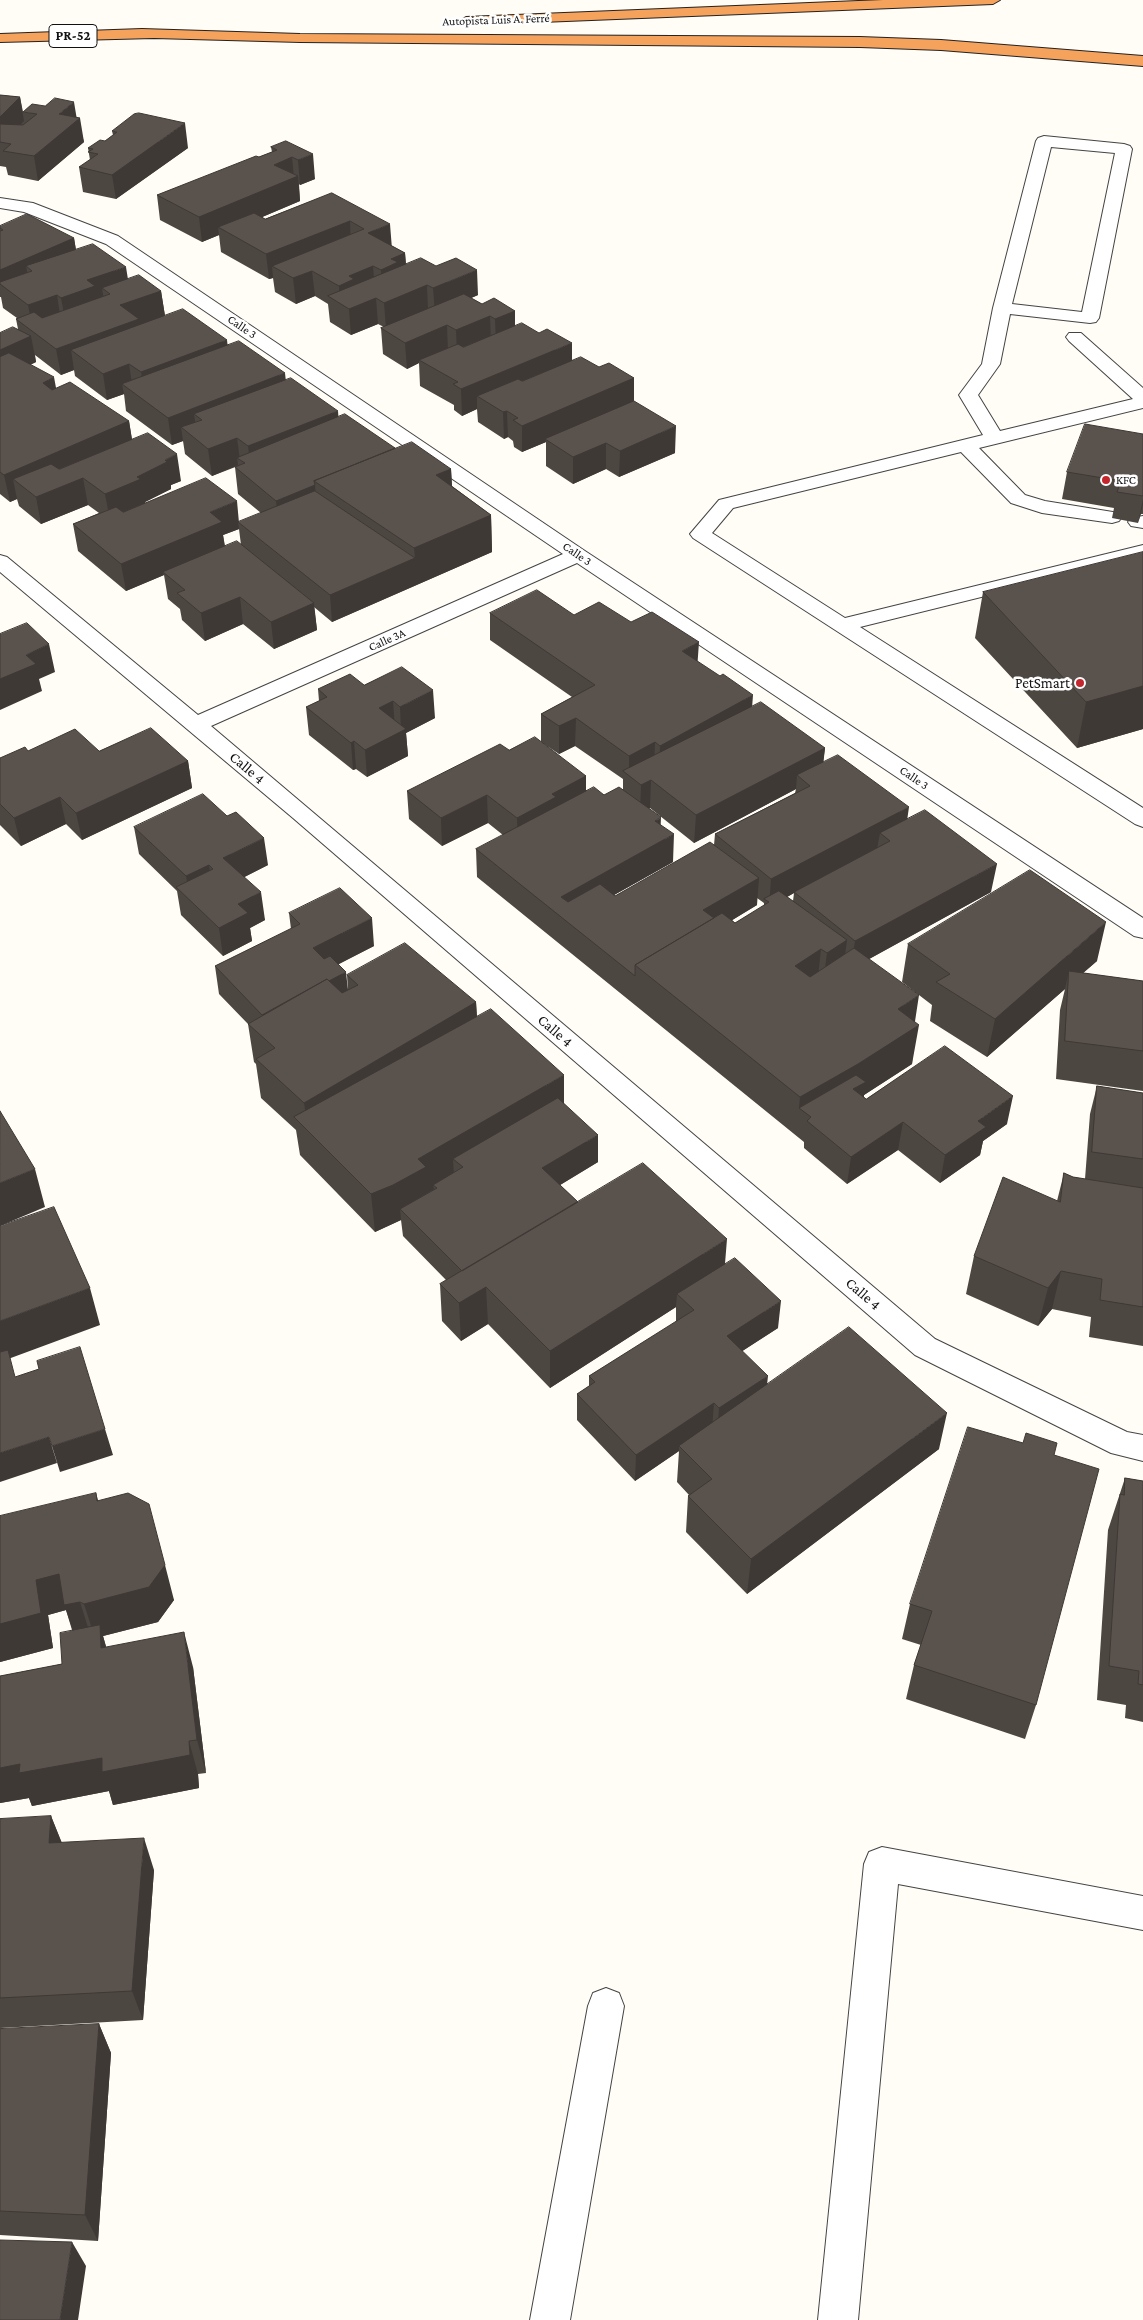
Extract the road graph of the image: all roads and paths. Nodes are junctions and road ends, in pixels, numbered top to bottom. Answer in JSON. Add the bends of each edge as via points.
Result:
{"nodes":[{"id":1,"x":993,"y":0,"type":"edge"},
{"id":2,"x":452,"y":21,"type":"dead end"},
{"id":3,"x":383,"y":24,"type":"dead end"},
{"id":4,"x":145,"y":33,"type":"junction"},
{"id":5,"x":0,"y":38,"type":"edge"},
{"id":6,"x":1143,"y":61,"type":"edge"},
{"id":7,"x":0,"y":203,"type":"edge"},
{"id":8,"x":1002,"y":308,"type":"junction"},
{"id":9,"x":1075,"y":337,"type":"dead end"},
{"id":10,"x":1143,"y":398,"type":"edge"},
{"id":11,"x":1143,"y":402,"type":"edge"},
{"id":12,"x":994,"y":438,"type":"junction"},
{"id":13,"x":965,"y":445,"type":"junction"},
{"id":14,"x":1112,"y":517,"type":"dead end"},
{"id":15,"x":1143,"y":551,"type":"edge"},
{"id":16,"x":578,"y":555,"type":"junction"},
{"id":17,"x":0,"y":561,"type":"edge"},
{"id":18,"x":842,"y":625,"type":"junction"},
{"id":19,"x":196,"y":725,"type":"junction"},
{"id":20,"x":1143,"y":819,"type":"edge"},
{"id":21,"x":1143,"y":930,"type":"edge"},
{"id":22,"x":1143,"y":1448,"type":"edge"},
{"id":23,"x":1143,"y":1914,"type":"edge"},
{"id":24,"x":606,"y":2006,"type":"dead end"},
{"id":25,"x":550,"y":2320,"type":"edge"},
{"id":26,"x":838,"y":2320,"type":"edge"}],
"edges":[{"from":1,"to":2,"type":"highway","name":"Autopista Luis A. Ferré"},
{"from":3,"to":4,"type":"highway","number":"PR-52"},
{"from":4,"to":5,"type":"highway","number":"PR-52"},
{"from":4,"to":6,"type":"highway","via":[[300,38],[869,42]]},
{"from":7,"to":16,"type":"street","name":"Calle 3","via":[[27,208],[112,240]]},
{"from":8,"to":8,"type":"street","via":[[1044,141],[1124,149],[1090,318]]},
{"from":8,"to":12,"type":"street","via":[[991,364],[968,395]]},
{"from":9,"to":10,"type":"street"},
{"from":11,"to":12,"type":"street"},
{"from":12,"to":13,"type":"street"},
{"from":13,"to":14,"type":"street","via":[[1018,499],[1042,507]]},
{"from":13,"to":18,"type":"street","via":[[726,504],[700,534]]},
{"from":15,"to":18,"type":"street"},
{"from":16,"to":19,"type":"street","name":"Calle 3A"},
{"from":16,"to":21,"type":"street","name":"Calle 3"},
{"from":17,"to":19,"type":"street","name":"Calle 4"},
{"from":18,"to":20,"type":"street"},
{"from":19,"to":22,"type":"street","name":"Calle 4","via":[[925,1347],[1122,1444]]},
{"from":23,"to":26,"type":"street","via":[[882,1864]]},
{"from":24,"to":25,"type":"street"}]}
